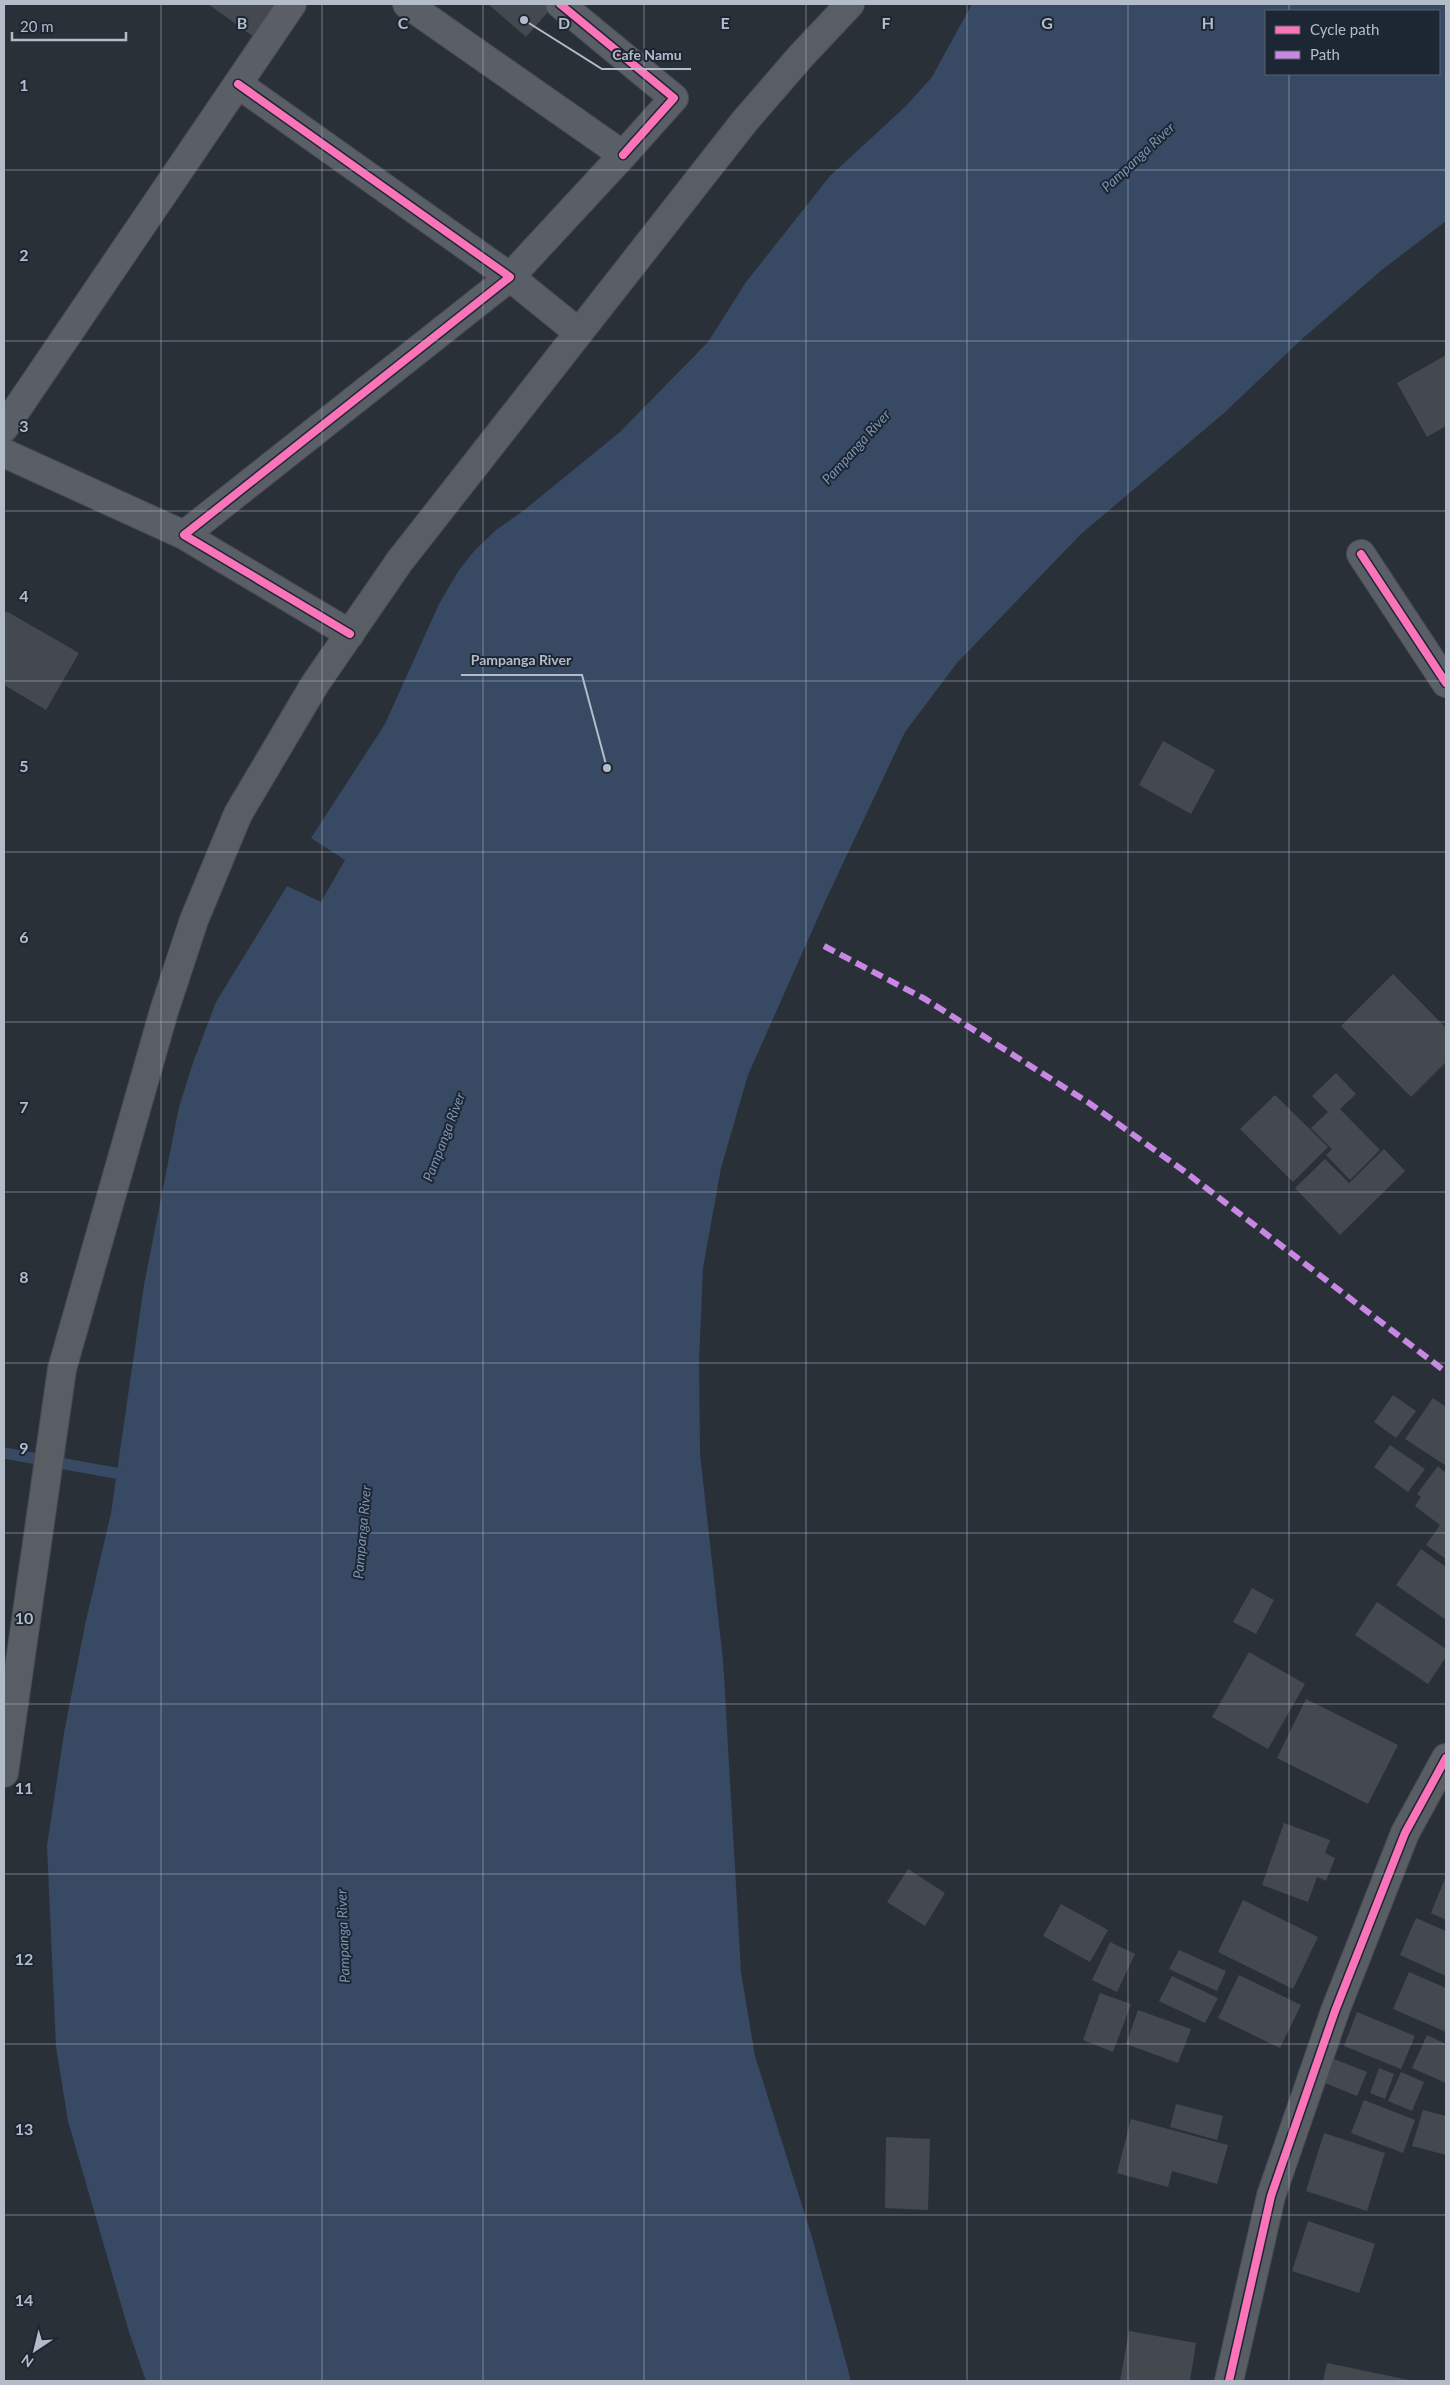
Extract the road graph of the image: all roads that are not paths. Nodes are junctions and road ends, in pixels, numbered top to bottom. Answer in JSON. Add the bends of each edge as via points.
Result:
{"nodes":[{"id":1,"x":292,"y":4,"type":"edge"},
{"id":2,"x":407,"y":4,"type":"edge"},
{"id":3,"x":560,"y":4,"type":"edge"},
{"id":4,"x":850,"y":4,"type":"edge"},
{"id":5,"x":238,"y":84,"type":"junction"},
{"id":6,"x":623,"y":155,"type":"junction"},
{"id":7,"x":510,"y":277,"type":"junction"},
{"id":8,"x":578,"y":332,"type":"junction"},
{"id":9,"x":4,"y":428,"type":"edge"},
{"id":10,"x":4,"y":454,"type":"edge"},
{"id":11,"x":184,"y":535,"type":"junction"},
{"id":12,"x":1361,"y":554,"type":"dead end"},
{"id":13,"x":350,"y":634,"type":"junction"},
{"id":14,"x":1446,"y":683,"type":"edge"},
{"id":15,"x":8,"y":1715,"type":"edge"},
{"id":16,"x":1446,"y":1758,"type":"edge"},
{"id":17,"x":4,"y":1773,"type":"edge"},
{"id":18,"x":1229,"y":2381,"type":"edge"}],
"edges":[{"from":1,"to":5,"type":"street"},
{"from":2,"to":6,"type":"street"},
{"from":3,"to":6,"type":"street","via":[[674,98]]},
{"from":4,"to":8,"type":"main road","via":[[744,122]]},
{"from":5,"to":7,"type":"street"},
{"from":5,"to":9,"type":"street"},
{"from":6,"to":7,"type":"street"},
{"from":7,"to":8,"type":"street"},
{"from":7,"to":11,"type":"street"},
{"from":8,"to":13,"type":"main road","via":[[399,562]]},
{"from":10,"to":11,"type":"street"},
{"from":11,"to":13,"type":"street"},
{"from":12,"to":14,"type":"street"},
{"from":13,"to":15,"type":"main road","via":[[315,684],[238,814],[194,920],[167,1002],[62,1369]]},
{"from":15,"to":17,"type":"main road"},
{"from":16,"to":18,"type":"main road","via":[[1406,1833],[1332,2020],[1271,2196]]}]}
